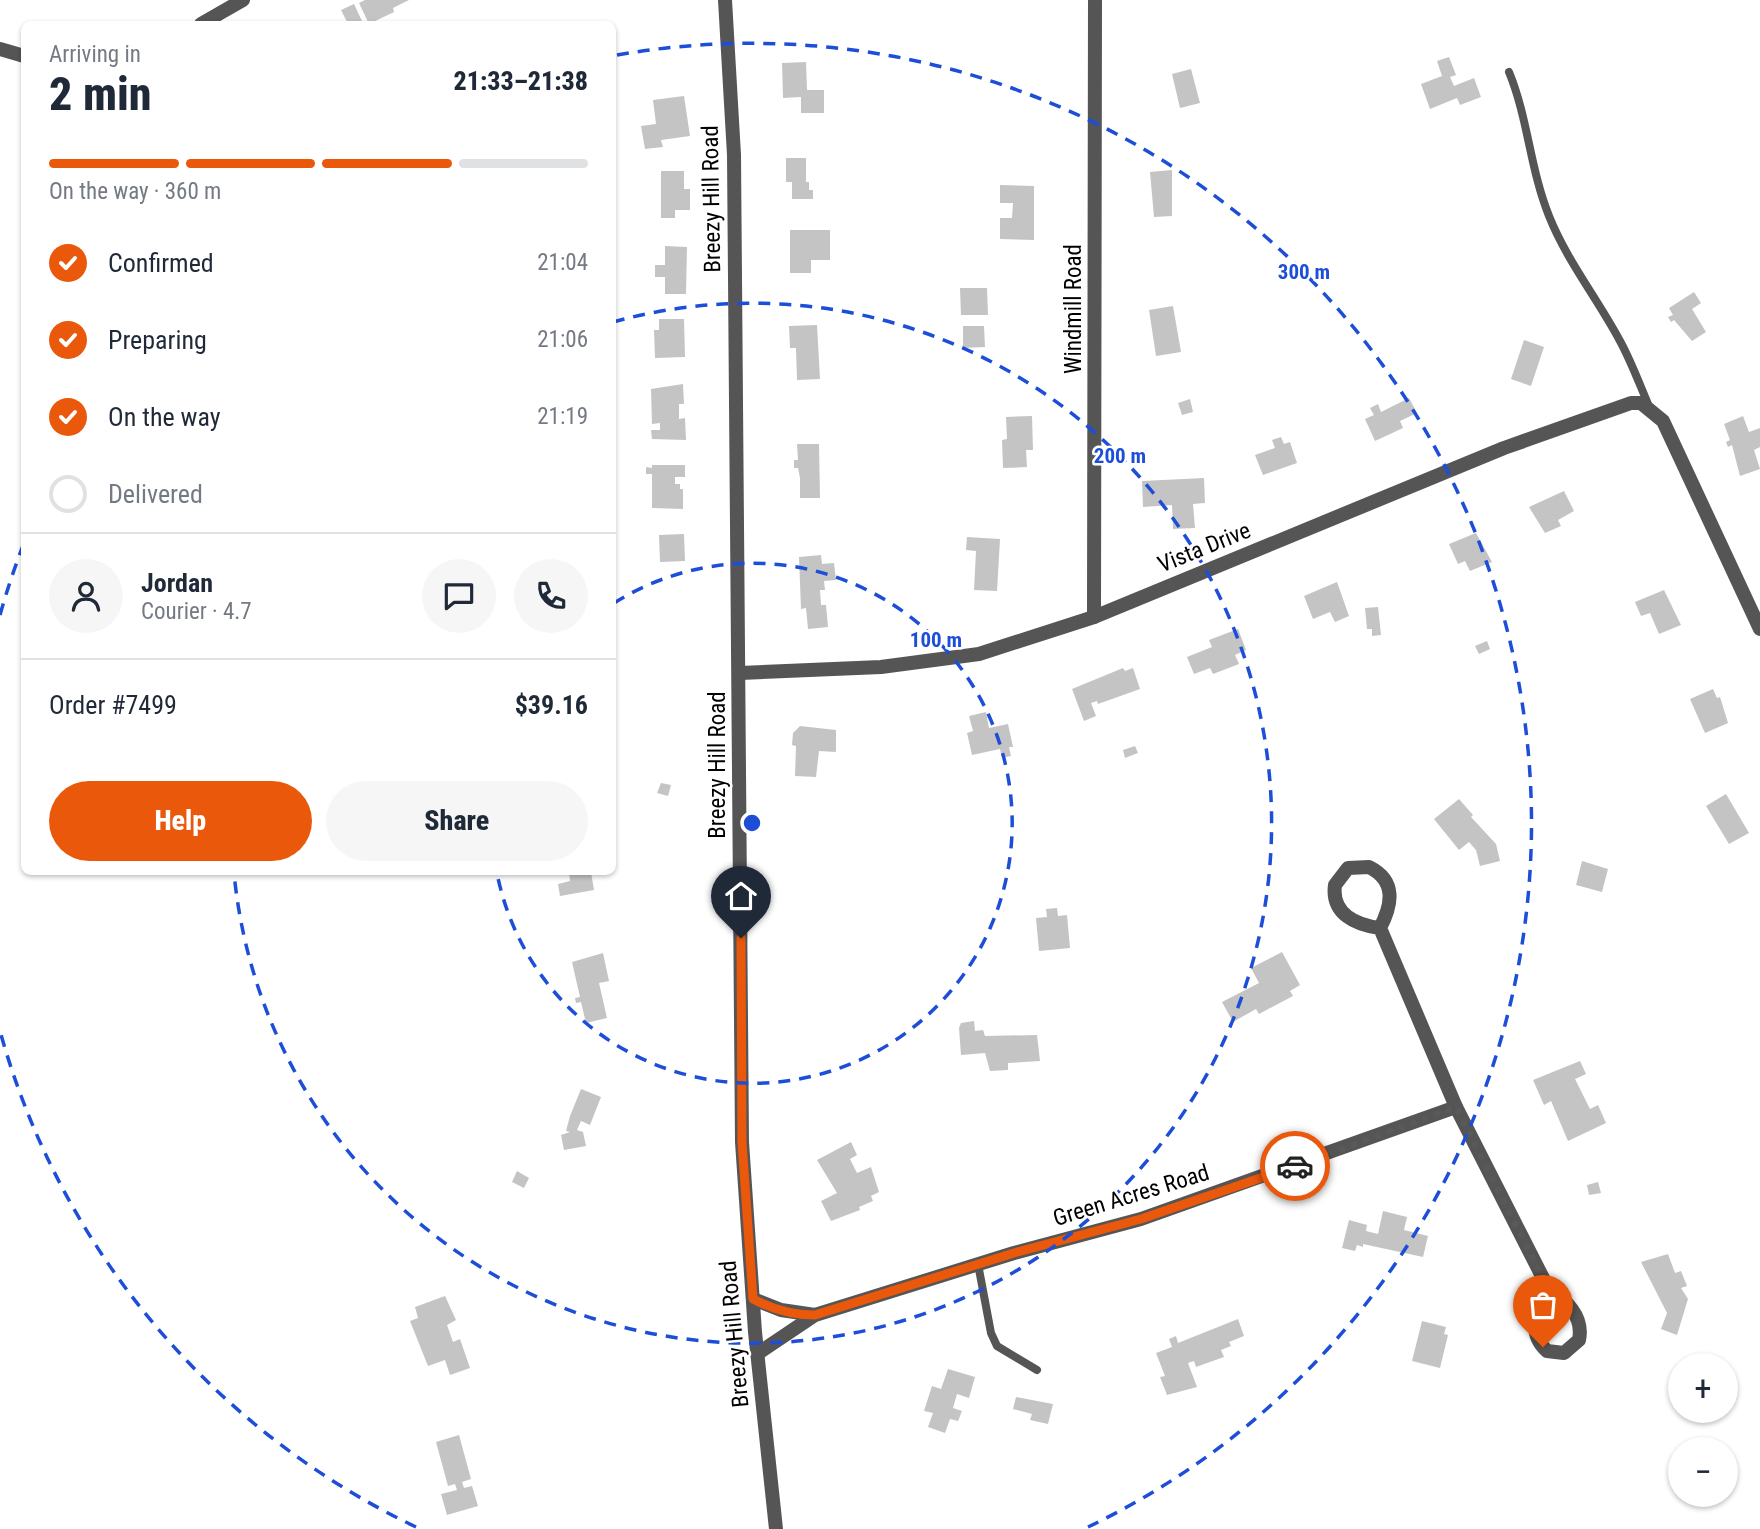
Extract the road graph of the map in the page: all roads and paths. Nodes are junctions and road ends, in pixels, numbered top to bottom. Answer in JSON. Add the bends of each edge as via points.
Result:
{"nodes":[{"id":1,"x":243,"y":0,"type":"edge"},
{"id":2,"x":725,"y":0,"type":"edge"},
{"id":3,"x":1095,"y":0,"type":"edge"},
{"id":4,"x":206,"y":21,"type":"edge"},
{"id":5,"x":0,"y":49,"type":"edge"},
{"id":6,"x":21,"y":55,"type":"edge"},
{"id":7,"x":1509,"y":72,"type":"dead end"},
{"id":8,"x":1651,"y":410,"type":"junction"},
{"id":9,"x":1094,"y":617,"type":"junction"},
{"id":10,"x":1760,"y":629,"type":"edge"},
{"id":11,"x":740,"y":673,"type":"junction"},
{"id":12,"x":1380,"y":928,"type":"junction"},
{"id":13,"x":1456,"y":1107,"type":"junction"},
{"id":14,"x":978,"y":1264,"type":"junction"},
{"id":15,"x":1548,"y":1288,"type":"dead end"},
{"id":16,"x":753,"y":1299,"type":"junction"},
{"id":17,"x":815,"y":1315,"type":"junction"},
{"id":18,"x":757,"y":1354,"type":"junction"},
{"id":19,"x":1037,"y":1370,"type":"dead end"},
{"id":20,"x":776,"y":1529,"type":"edge"}],
"edges":[{"from":1,"to":4,"type":"street"},
{"from":2,"to":11,"type":"street","name":"Breezy Hill Road","via":[[734,155]]},
{"from":3,"to":9,"type":"street","name":"Windmill Road"},
{"from":5,"to":6,"type":"street"},
{"from":7,"to":8,"type":"lane","via":[[1534,172],[1565,255],[1622,343]]},
{"from":8,"to":9,"type":"street","name":"Vista Drive","via":[[1631,403],[1504,448]]},
{"from":8,"to":10,"type":"street","via":[[1663,421]]},
{"from":9,"to":11,"type":"street","name":"Vista Drive","via":[[979,654],[881,667]]},
{"from":11,"to":16,"type":"street","name":"Breezy Hill Road","via":[[742,1142]]},
{"from":12,"to":12,"type":"street","via":[[1390,905],[1388,885],[1369,867],[1348,868],[1335,884],[1339,907],[1354,922]]},
{"from":12,"to":13,"type":"street"},
{"from":13,"to":14,"type":"street","name":"Green Acres Road","via":[[1141,1219]]},
{"from":13,"to":15,"type":"street"},
{"from":14,"to":17,"type":"street","name":"Green Acres Road"},
{"from":14,"to":19,"type":"lane","via":[[997,1346]]},
{"from":16,"to":17,"type":"street","name":"Green Acres Road","via":[[781,1310]]},
{"from":16,"to":18,"type":"street","name":"Breezy Hill Road"},
{"from":17,"to":18,"type":"street","name":"Green Acres Road"},
{"from":18,"to":20,"type":"street","name":"Breezy Hill Road"}]}
